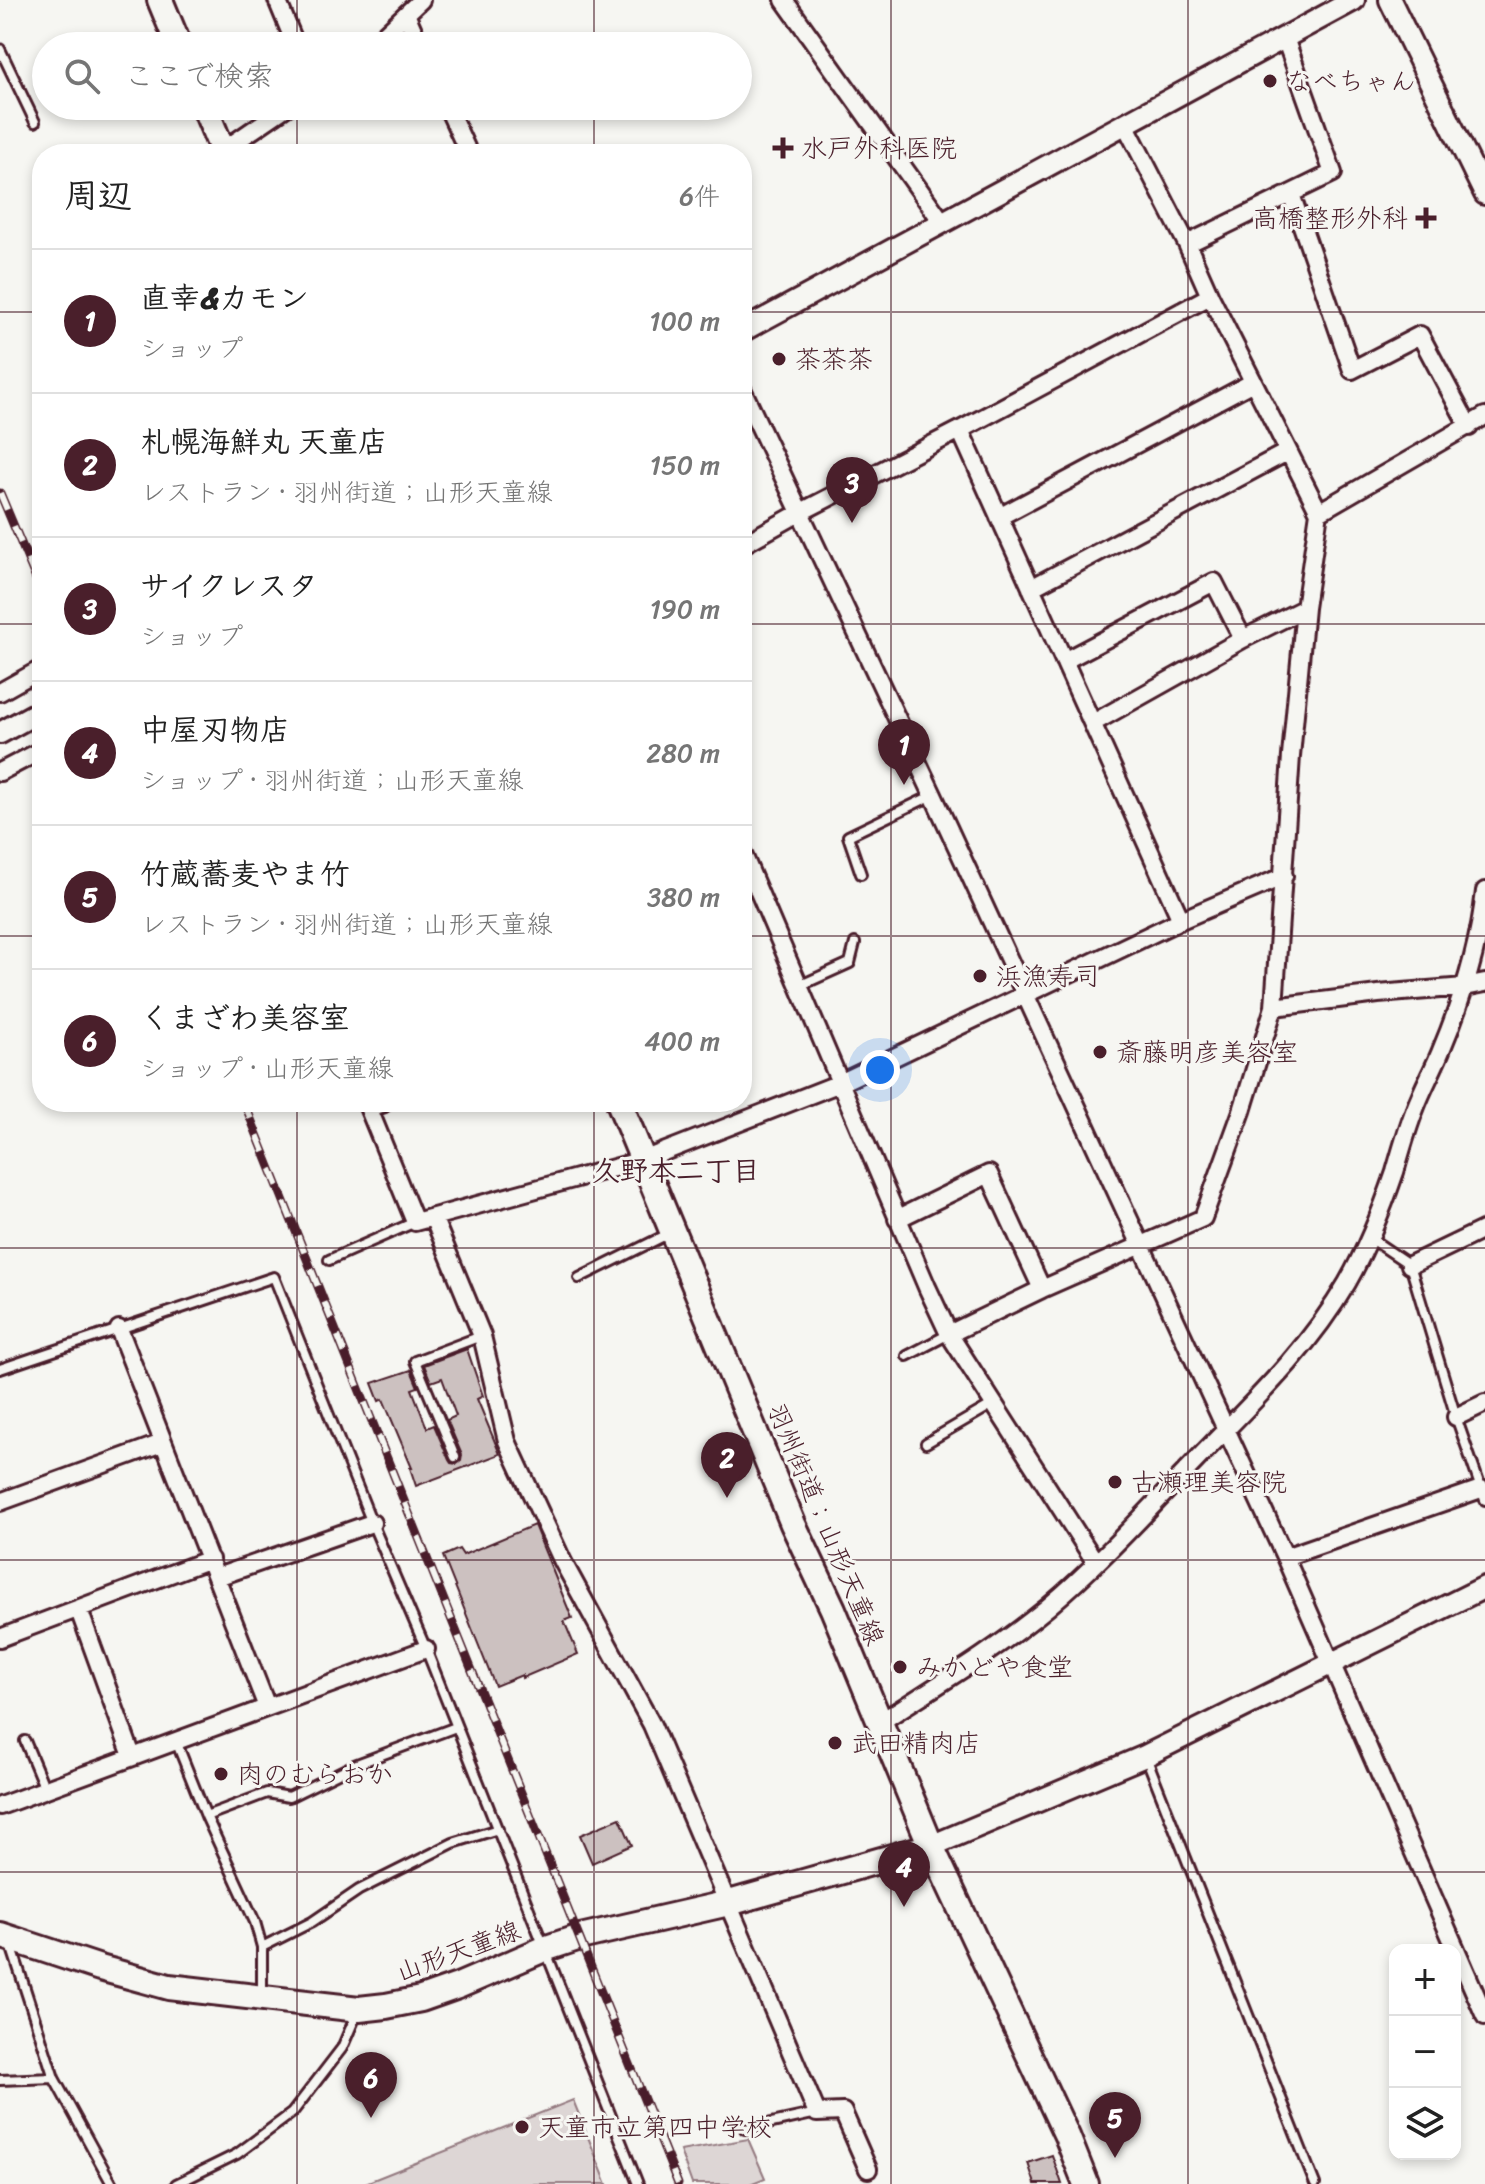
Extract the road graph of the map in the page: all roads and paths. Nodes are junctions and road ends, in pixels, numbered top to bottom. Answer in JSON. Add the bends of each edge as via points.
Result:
{"nodes":[{"id":1,"x":160,"y":0,"type":"edge"},
{"id":2,"x":277,"y":0,"type":"edge"},
{"id":3,"x":421,"y":0,"type":"edge"},
{"id":4,"x":784,"y":0,"type":"edge"},
{"id":5,"x":1354,"y":0,"type":"edge"},
{"id":6,"x":1390,"y":0,"type":"edge"},
{"id":7,"x":406,"y":14,"type":"junction"},
{"id":8,"x":173,"y":32,"type":"edge"},
{"id":9,"x":290,"y":32,"type":"edge"},
{"id":10,"x":387,"y":32,"type":"edge"},
{"id":11,"x":414,"y":32,"type":"edge"},
{"id":12,"x":1285,"y":38,"type":"junction"},
{"id":13,"x":0,"y":49,"type":"edge"},
{"id":14,"x":32,"y":116,"type":"edge"},
{"id":15,"x":210,"y":120,"type":"edge"},
{"id":16,"x":268,"y":120,"type":"edge"},
{"id":17,"x":453,"y":120,"type":"edge"},
{"id":18,"x":1125,"y":124,"type":"junction"},
{"id":19,"x":220,"y":144,"type":"edge"},
{"id":20,"x":234,"y":144,"type":"edge"},
{"id":21,"x":464,"y":144,"type":"edge"},
{"id":22,"x":1291,"y":194,"type":"junction"},
{"id":23,"x":1485,"y":194,"type":"edge"},
{"id":24,"x":943,"y":223,"type":"junction"},
{"id":25,"x":1187,"y":244,"type":"junction"},
{"id":26,"x":1210,"y":296,"type":"junction"},
{"id":27,"x":752,"y":326,"type":"edge"},
{"id":28,"x":1253,"y":382,"type":"junction"},
{"id":29,"x":752,"y":410,"type":"edge"},
{"id":30,"x":1485,"y":416,"type":"edge"},
{"id":31,"x":1469,"y":427,"type":"junction"},
{"id":32,"x":960,"y":430,"type":"junction"},
{"id":33,"x":1287,"y":452,"type":"junction"},
{"id":34,"x":801,"y":512,"type":"junction"},
{"id":35,"x":1319,"y":512,"type":"junction"},
{"id":36,"x":999,"y":517,"type":"junction"},
{"id":37,"x":752,"y":539,"type":"edge"},
{"id":38,"x":1031,"y":588,"type":"junction"},
{"id":39,"x":1305,"y":608,"type":"junction"},
{"id":40,"x":1243,"y":639,"type":"junction"},
{"id":41,"x":1064,"y":661,"type":"junction"},
{"id":42,"x":32,"y":674,"type":"edge"},
{"id":43,"x":0,"y":692,"type":"edge"},
{"id":44,"x":32,"y":715,"type":"edge"},
{"id":45,"x":1093,"y":723,"type":"junction"},
{"id":46,"x":0,"y":733,"type":"edge"},
{"id":47,"x":32,"y":755,"type":"edge"},
{"id":48,"x":0,"y":772,"type":"edge"},
{"id":49,"x":933,"y":795,"type":"junction"},
{"id":50,"x":861,"y":874,"type":"dead end"},
{"id":51,"x":752,"y":876,"type":"edge"},
{"id":52,"x":1284,"y":876,"type":"junction"},
{"id":53,"x":1485,"y":891,"type":"edge"},
{"id":54,"x":1181,"y":920,"type":"junction"},
{"id":55,"x":855,"y":943,"type":"dead end"},
{"id":56,"x":1485,"y":983,"type":"edge"},
{"id":57,"x":799,"y":986,"type":"junction"},
{"id":58,"x":1465,"y":987,"type":"junction"},
{"id":59,"x":1024,"y":996,"type":"junction"},
{"id":60,"x":1274,"y":1007,"type":"junction"},
{"id":61,"x":840,"y":1083,"type":"junction"},
{"id":62,"x":375,"y":1112,"type":"edge"},
{"id":63,"x":623,"y":1112,"type":"edge"},
{"id":64,"x":643,"y":1160,"type":"junction"},
{"id":65,"x":433,"y":1217,"type":"junction"},
{"id":66,"x":897,"y":1219,"type":"junction"},
{"id":67,"x":415,"y":1222,"type":"junction"},
{"id":68,"x":1485,"y":1229,"type":"edge"},
{"id":69,"x":672,"y":1231,"type":"junction"},
{"id":70,"x":1370,"y":1238,"type":"junction"},
{"id":71,"x":1142,"y":1246,"type":"junction"},
{"id":72,"x":329,"y":1260,"type":"dead end"},
{"id":73,"x":1410,"y":1265,"type":"junction"},
{"id":74,"x":579,"y":1278,"type":"dead end"},
{"id":75,"x":1042,"y":1289,"type":"junction"},
{"id":76,"x":119,"y":1329,"type":"junction"},
{"id":77,"x":949,"y":1334,"type":"junction"},
{"id":78,"x":482,"y":1336,"type":"junction"},
{"id":79,"x":907,"y":1356,"type":"dead end"},
{"id":80,"x":0,"y":1369,"type":"edge"},
{"id":81,"x":994,"y":1403,"type":"junction"},
{"id":82,"x":1485,"y":1403,"type":"edge"},
{"id":83,"x":1456,"y":1417,"type":"junction"},
{"id":84,"x":1226,"y":1430,"type":"junction"},
{"id":85,"x":162,"y":1443,"type":"junction"},
{"id":86,"x":926,"y":1443,"type":"dead end"},
{"id":87,"x":455,"y":1457,"type":"dead end"},
{"id":88,"x":1483,"y":1494,"type":"edge"},
{"id":89,"x":0,"y":1502,"type":"edge"},
{"id":90,"x":372,"y":1523,"type":"junction"},
{"id":91,"x":1285,"y":1557,"type":"junction"},
{"id":92,"x":210,"y":1559,"type":"junction"},
{"id":93,"x":1096,"y":1563,"type":"junction"},
{"id":94,"x":217,"y":1577,"type":"junction"},
{"id":95,"x":1485,"y":1587,"type":"edge"},
{"id":96,"x":79,"y":1610,"type":"junction"},
{"id":97,"x":0,"y":1638,"type":"edge"},
{"id":98,"x":426,"y":1649,"type":"junction"},
{"id":99,"x":1332,"y":1664,"type":"junction"},
{"id":100,"x":267,"y":1707,"type":"junction"},
{"id":101,"x":879,"y":1723,"type":"junction"},
{"id":102,"x":456,"y":1727,"type":"junction"},
{"id":103,"x":25,"y":1741,"type":"dead end"},
{"id":104,"x":175,"y":1741,"type":"junction"},
{"id":105,"x":132,"y":1756,"type":"junction"},
{"id":106,"x":1145,"y":1756,"type":"junction"},
{"id":107,"x":45,"y":1789,"type":"junction"},
{"id":108,"x":0,"y":1806,"type":"edge"},
{"id":109,"x":206,"y":1816,"type":"junction"},
{"id":110,"x":498,"y":1829,"type":"junction"},
{"id":111,"x":931,"y":1846,"type":"junction"},
{"id":112,"x":729,"y":1903,"type":"junction"},
{"id":113,"x":4,"y":1936,"type":"edge"},
{"id":114,"x":262,"y":1947,"type":"junction"},
{"id":115,"x":544,"y":1949,"type":"junction"},
{"id":116,"x":263,"y":1998,"type":"junction"},
{"id":117,"x":359,"y":2009,"type":"junction"},
{"id":118,"x":1485,"y":2016,"type":"edge"},
{"id":119,"x":54,"y":2078,"type":"junction"},
{"id":120,"x":0,"y":2080,"type":"edge"},
{"id":121,"x":817,"y":2113,"type":"junction"},
{"id":122,"x":745,"y":2129,"type":"dead end"},
{"id":123,"x":868,"y":2169,"type":"dead end"},
{"id":124,"x":112,"y":2184,"type":"edge"},
{"id":125,"x":176,"y":2184,"type":"edge"},
{"id":126,"x":638,"y":2184,"type":"edge"},
{"id":127,"x":1086,"y":2184,"type":"edge"},
{"id":128,"x":1315,"y":2184,"type":"edge"}],
"edges":[{"from":1,"to":8,"type":"main road"},
{"from":2,"to":9,"type":"street"},
{"from":3,"to":7,"type":"street"},
{"from":4,"to":24,"type":"street"},
{"from":5,"to":12,"type":"street"},
{"from":6,"to":23,"type":"street"},
{"from":7,"to":10,"type":"street"},
{"from":7,"to":11,"type":"street"},
{"from":12,"to":18,"type":"street"},
{"from":12,"to":22,"type":"street","via":[[1333,173]]},
{"from":13,"to":14,"type":"lane"},
{"from":15,"to":19,"type":"main road"},
{"from":16,"to":20,"type":"street"},
{"from":17,"to":21,"type":"street"},
{"from":18,"to":24,"type":"street"},
{"from":18,"to":25,"type":"street"},
{"from":22,"to":25,"type":"street"},
{"from":22,"to":31,"type":"street","via":[[1352,370],[1420,335]]},
{"from":24,"to":27,"type":"street"},
{"from":25,"to":26,"type":"street"},
{"from":26,"to":28,"type":"street"},
{"from":26,"to":32,"type":"street"},
{"from":28,"to":33,"type":"street"},
{"from":28,"to":36,"type":"street"},
{"from":29,"to":34,"type":"street"},
{"from":30,"to":31,"type":"street"},
{"from":31,"to":35,"type":"street"},
{"from":32,"to":34,"type":"street"},
{"from":32,"to":36,"type":"street"},
{"from":33,"to":35,"type":"street"},
{"from":33,"to":38,"type":"street"},
{"from":34,"to":37,"type":"street"},
{"from":34,"to":49,"type":"street"},
{"from":35,"to":39,"type":"street"},
{"from":36,"to":38,"type":"street"},
{"from":38,"to":41,"type":"street"},
{"from":39,"to":40,"type":"street"},
{"from":39,"to":52,"type":"street"},
{"from":40,"to":41,"type":"street","via":[[1214,582]]},
{"from":40,"to":45,"type":"street"},
{"from":41,"to":45,"type":"street"},
{"from":42,"to":43,"type":"street"},
{"from":44,"to":46,"type":"street"},
{"from":45,"to":54,"type":"street"},
{"from":47,"to":48,"type":"street"},
{"from":49,"to":50,"type":"lane","via":[[848,836]]},
{"from":49,"to":59,"type":"street"},
{"from":51,"to":57,"type":"street"},
{"from":52,"to":54,"type":"street"},
{"from":52,"to":60,"type":"street"},
{"from":53,"to":58,"type":"street"},
{"from":54,"to":59,"type":"street"},
{"from":55,"to":57,"type":"lane","via":[[850,963]]},
{"from":56,"to":58,"type":"street"},
{"from":57,"to":61,"type":"street"},
{"from":58,"to":60,"type":"street"},
{"from":58,"to":70,"type":"street"},
{"from":59,"to":61,"type":"street"},
{"from":59,"to":71,"type":"street"},
{"from":60,"to":71,"type":"street","via":[[1203,1218]]},
{"from":61,"to":64,"type":"street"},
{"from":61,"to":66,"type":"street"},
{"from":62,"to":67,"type":"street"},
{"from":63,"to":64,"type":"main road","name":"羽州街道；山形天童線"},
{"from":64,"to":65,"type":"street"},
{"from":64,"to":69,"type":"main road","name":"羽州街道；山形天童線"},
{"from":65,"to":67,"type":"street"},
{"from":65,"to":78,"type":"street"},
{"from":66,"to":75,"type":"street","via":[[989,1174]]},
{"from":66,"to":77,"type":"street"},
{"from":67,"to":72,"type":"lane"},
{"from":68,"to":73,"type":"street"},
{"from":69,"to":74,"type":"lane"},
{"from":69,"to":101,"type":"main road","name":"羽州街道；山形天童線"},
{"from":70,"to":73,"type":"lane"},
{"from":70,"to":84,"type":"street","via":[[1317,1329]]},
{"from":71,"to":75,"type":"street"},
{"from":71,"to":84,"type":"street"},
{"from":73,"to":83,"type":"lane"},
{"from":75,"to":77,"type":"street"},
{"from":76,"to":80,"type":"lane"},
{"from":76,"to":85,"type":"street"},
{"from":76,"to":90,"type":"lane","via":[[274,1277]]},
{"from":77,"to":79,"type":"lane"},
{"from":77,"to":81,"type":"street"},
{"from":78,"to":87,"type":"lane","via":[[415,1361]]},
{"from":78,"to":112,"type":"street","via":[[507,1441],[563,1562],[652,1725]]},
{"from":81,"to":86,"type":"lane"},
{"from":81,"to":93,"type":"street"},
{"from":82,"to":83,"type":"street"},
{"from":83,"to":88,"type":"lane"},
{"from":84,"to":91,"type":"street"},
{"from":84,"to":93,"type":"street"},
{"from":85,"to":89,"type":"street"},
{"from":85,"to":92,"type":"street"},
{"from":88,"to":91,"type":"street"},
{"from":90,"to":94,"type":"street"},
{"from":90,"to":98,"type":"lane"},
{"from":91,"to":99,"type":"street"},
{"from":92,"to":94,"type":"street"},
{"from":92,"to":96,"type":"street"},
{"from":93,"to":101,"type":"street","via":[[1047,1608]]},
{"from":94,"to":100,"type":"street"},
{"from":95,"to":99,"type":"street"},
{"from":96,"to":97,"type":"street"},
{"from":96,"to":105,"type":"street"},
{"from":98,"to":100,"type":"street"},
{"from":98,"to":102,"type":"lane"},
{"from":99,"to":106,"type":"street"},
{"from":99,"to":118,"type":"street"},
{"from":100,"to":104,"type":"street"},
{"from":101,"to":111,"type":"main road","name":"羽州街道；山形天童線"},
{"from":102,"to":109,"type":"lane","via":[[354,1765],[289,1797],[267,1793]]},
{"from":102,"to":110,"type":"lane"},
{"from":103,"to":107,"type":"lane"},
{"from":104,"to":105,"type":"street"},
{"from":104,"to":109,"type":"lane"},
{"from":105,"to":107,"type":"street"},
{"from":106,"to":111,"type":"street"},
{"from":106,"to":128,"type":"lane"},
{"from":107,"to":108,"type":"street"},
{"from":109,"to":114,"type":"lane"},
{"from":110,"to":114,"type":"lane","via":[[453,1843],[359,1890]]},
{"from":110,"to":115,"type":"lane"},
{"from":111,"to":112,"type":"main road","name":"山形天童線"},
{"from":111,"to":127,"type":"main road","name":"羽州街道；山形天童線"},
{"from":112,"to":115,"type":"main road","name":"山形天童線"},
{"from":112,"to":121,"type":"street"},
{"from":113,"to":116,"type":"main road","name":"山形天童線","via":[[169,1987]]},
{"from":113,"to":119,"type":"lane"},
{"from":114,"to":116,"type":"lane"},
{"from":115,"to":117,"type":"main road","name":"山形天童線","via":[[421,1999]]},
{"from":115,"to":126,"type":"lane"},
{"from":116,"to":117,"type":"main road","name":"山形天童線"},
{"from":117,"to":125,"type":"lane","via":[[342,2048],[292,2113],[237,2154]]},
{"from":119,"to":120,"type":"lane"},
{"from":119,"to":124,"type":"lane"},
{"from":121,"to":122,"type":"lane"},
{"from":121,"to":123,"type":"street","via":[[843,2112]]}]}
